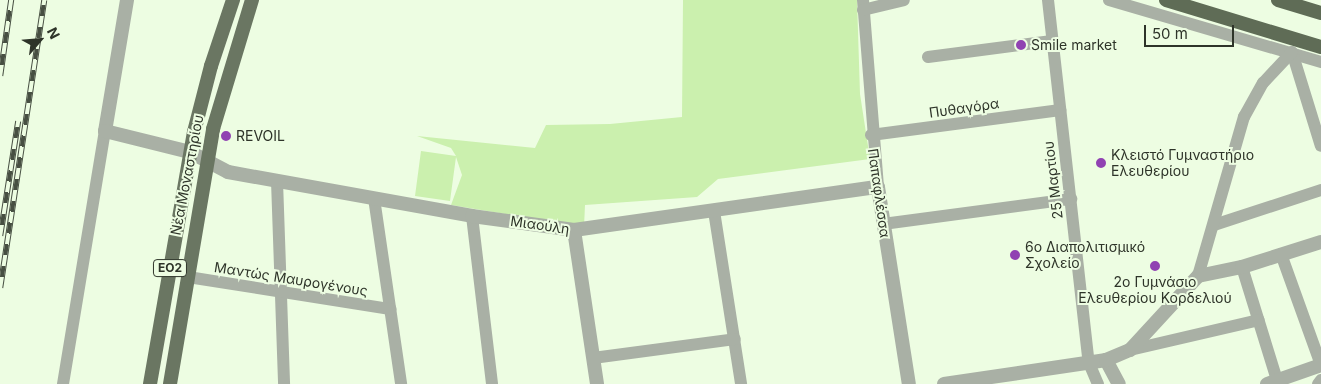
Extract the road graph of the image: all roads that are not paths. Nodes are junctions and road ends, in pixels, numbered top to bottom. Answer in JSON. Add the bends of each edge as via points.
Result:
{"nodes":[{"id":1,"x":127,"y":0,"type":"edge"},
{"id":2,"x":233,"y":0,"type":"edge"},
{"id":3,"x":252,"y":0,"type":"edge"},
{"id":4,"x":904,"y":0,"type":"edge"},
{"id":5,"x":1048,"y":0,"type":"edge"},
{"id":6,"x":1109,"y":0,"type":"edge"},
{"id":7,"x":1166,"y":0,"type":"edge"},
{"id":8,"x":1278,"y":0,"type":"edge"},
{"id":9,"x":863,"y":5,"type":"edge"},
{"id":10,"x":1321,"y":13,"type":"edge"},
{"id":11,"x":1052,"y":41,"type":"junction"},
{"id":12,"x":1321,"y":47,"type":"edge"},
{"id":13,"x":1292,"y":52,"type":"junction"},
{"id":14,"x":928,"y":57,"type":"dead end"},
{"id":15,"x":1321,"y":62,"type":"edge"},
{"id":16,"x":1060,"y":110,"type":"junction"},
{"id":17,"x":105,"y":130,"type":"junction"},
{"id":18,"x":871,"y":135,"type":"junction"},
{"id":19,"x":1320,"y":141,"type":"edge"},
{"id":20,"x":190,"y":152,"type":"junction"},
{"id":21,"x":207,"y":161,"type":"junction"},
{"id":22,"x":278,"y":181,"type":"junction"},
{"id":23,"x":878,"y":187,"type":"junction"},
{"id":24,"x":1321,"y":190,"type":"edge"},
{"id":25,"x":374,"y":198,"type":"junction"},
{"id":26,"x":1070,"y":199,"type":"junction"},
{"id":27,"x":714,"y":211,"type":"junction"},
{"id":28,"x":472,"y":216,"type":"junction"},
{"id":29,"x":883,"y":224,"type":"junction"},
{"id":30,"x":1214,"y":225,"type":"junction"},
{"id":31,"x":574,"y":230,"type":"junction"},
{"id":32,"x":1321,"y":242,"type":"edge"},
{"id":33,"x":1281,"y":254,"type":"junction"},
{"id":34,"x":1242,"y":267,"type":"junction"},
{"id":35,"x":1198,"y":276,"type":"junction"},
{"id":36,"x":188,"y":277,"type":"junction"},
{"id":37,"x":280,"y":293,"type":"junction"},
{"id":38,"x":390,"y":310,"type":"junction"},
{"id":39,"x":1259,"y":320,"type":"junction"},
{"id":40,"x":735,"y":339,"type":"junction"},
{"id":41,"x":1130,"y":350,"type":"junction"},
{"id":42,"x":593,"y":358,"type":"junction"},
{"id":43,"x":1106,"y":360,"type":"junction"},
{"id":44,"x":1089,"y":363,"type":"junction"},
{"id":45,"x":1321,"y":365,"type":"edge"},
{"id":46,"x":1321,"y":380,"type":"edge"},
{"id":47,"x":1272,"y":382,"type":"edge"},
{"id":48,"x":63,"y":384,"type":"edge"},
{"id":49,"x":150,"y":384,"type":"edge"},
{"id":50,"x":170,"y":384,"type":"edge"},
{"id":51,"x":284,"y":384,"type":"edge"},
{"id":52,"x":401,"y":384,"type":"edge"},
{"id":53,"x":492,"y":384,"type":"edge"},
{"id":54,"x":597,"y":384,"type":"edge"},
{"id":55,"x":742,"y":384,"type":"edge"},
{"id":56,"x":909,"y":384,"type":"edge"},
{"id":57,"x":944,"y":384,"type":"edge"},
{"id":58,"x":1098,"y":384,"type":"edge"},
{"id":59,"x":1119,"y":384,"type":"edge"},
{"id":60,"x":1318,"y":384,"type":"edge"}],
"edges":[{"from":1,"to":17,"type":"street"},
{"from":2,"to":20,"type":"main road","name":"Νέα Μοναστηρίου","number":"ΕΟ2","via":[[211,66]]},
{"from":3,"to":21,"type":"main road","name":"Νέα Μοναστηρίου","number":"ΕΟ2","via":[[231,61]]},
{"from":4,"to":9,"type":"street"},
{"from":5,"to":11,"type":"street","name":"25 Μαρτίου"},
{"from":6,"to":13,"type":"street"},
{"from":7,"to":12,"type":"highway"},
{"from":8,"to":10,"type":"highway"},
{"from":9,"to":18,"type":"street","name":"Παπαφλέσσα"},
{"from":11,"to":14,"type":"street"},
{"from":11,"to":16,"type":"street","name":"25 Μαρτίου"},
{"from":13,"to":15,"type":"street"},
{"from":13,"to":19,"type":"street"},
{"from":13,"to":30,"type":"street","via":[[1263,83],[1244,117]]},
{"from":16,"to":18,"type":"street","name":"Πυθαγόρα"},
{"from":16,"to":26,"type":"street","name":"25 Μαρτίου"},
{"from":17,"to":20,"type":"street","name":"Μιαούλη"},
{"from":17,"to":48,"type":"street"},
{"from":18,"to":23,"type":"street","name":"Παπαφλέσσα"},
{"from":20,"to":21,"type":"street","name":"Μιαούλη"},
{"from":20,"to":49,"type":"main road","name":"Νέα Μοναστηρίου","number":"ΕΟ2"},
{"from":21,"to":22,"type":"street","name":"Μιαούλη","via":[[228,172]]},
{"from":21,"to":36,"type":"main road","name":"Νέα Μοναστηρίου","number":"ΕΟ2"},
{"from":22,"to":25,"type":"street","name":"Μιαούλη"},
{"from":22,"to":37,"type":"street"},
{"from":23,"to":27,"type":"street","name":"Μιαούλη"},
{"from":23,"to":29,"type":"street","name":"Παπαφλέσσα"},
{"from":24,"to":30,"type":"street"},
{"from":25,"to":28,"type":"street","name":"Μιαούλη"},
{"from":25,"to":38,"type":"street"},
{"from":26,"to":29,"type":"street"},
{"from":26,"to":44,"type":"street","name":"25 Μαρτίου"},
{"from":27,"to":31,"type":"street","name":"Μιαούλη"},
{"from":27,"to":40,"type":"street"},
{"from":28,"to":31,"type":"street","name":"Μιαούλη"},
{"from":28,"to":53,"type":"street"},
{"from":29,"to":56,"type":"street","name":"Παπαφλέσσα"},
{"from":30,"to":35,"type":"street"},
{"from":31,"to":42,"type":"street"},
{"from":32,"to":33,"type":"street"},
{"from":33,"to":34,"type":"street"},
{"from":33,"to":45,"type":"street"},
{"from":34,"to":35,"type":"street"},
{"from":34,"to":39,"type":"street"},
{"from":35,"to":41,"type":"street"},
{"from":36,"to":37,"type":"street","name":"Μαντώς Μαυρογένους"},
{"from":36,"to":50,"type":"main road","name":"Νέα Μοναστηρίου","number":"ΕΟ2"},
{"from":37,"to":38,"type":"street","name":"Μαντώς Μαυρογένους"},
{"from":37,"to":51,"type":"street"},
{"from":38,"to":52,"type":"street"},
{"from":39,"to":41,"type":"street"},
{"from":39,"to":47,"type":"street"},
{"from":40,"to":42,"type":"street"},
{"from":40,"to":55,"type":"street"},
{"from":41,"to":43,"type":"street"},
{"from":42,"to":54,"type":"street"},
{"from":43,"to":44,"type":"street"},
{"from":43,"to":59,"type":"street"},
{"from":44,"to":57,"type":"street"},
{"from":44,"to":58,"type":"street","name":"25 Μαρτίου"},
{"from":45,"to":47,"type":"street"},
{"from":46,"to":60,"type":"street"}]}
